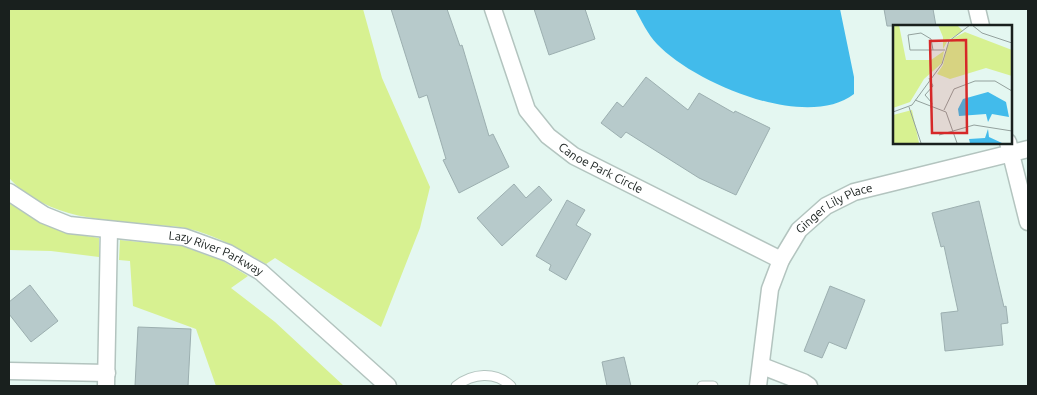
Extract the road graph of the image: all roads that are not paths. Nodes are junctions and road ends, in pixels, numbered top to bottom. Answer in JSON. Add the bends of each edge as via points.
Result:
{"nodes":[{"id":1,"x":493,"y":9,"type":"edge"},
{"id":2,"x":977,"y":9,"type":"edge"},
{"id":3,"x":981,"y":25,"type":"edge"},
{"id":4,"x":1009,"y":148,"type":"edge"},
{"id":5,"x":1028,"y":149,"type":"edge"},
{"id":6,"x":9,"y":192,"type":"edge"},
{"id":7,"x":1028,"y":222,"type":"edge"},
{"id":8,"x":110,"y":230,"type":"junction"},
{"id":9,"x":780,"y":260,"type":"junction"},
{"id":10,"x":762,"y":366,"type":"junction"},
{"id":11,"x":9,"y":371,"type":"edge"},
{"id":12,"x":106,"y":379,"type":"edge"},
{"id":13,"x":388,"y":386,"type":"edge"},
{"id":14,"x":456,"y":386,"type":"edge"},
{"id":15,"x":511,"y":386,"type":"edge"},
{"id":16,"x":702,"y":386,"type":"edge"},
{"id":17,"x":713,"y":386,"type":"edge"},
{"id":18,"x":758,"y":386,"type":"edge"},
{"id":19,"x":809,"y":386,"type":"edge"}],
"edges":[{"from":1,"to":9,"type":"street","name":"Canoe Park Circle","via":[[527,110],[548,136],[574,156]]},
{"from":2,"to":3,"type":"street"},
{"from":4,"to":5,"type":"street"},
{"from":4,"to":7,"type":"street"},
{"from":4,"to":9,"type":"street","name":"Ginger Lily Place","via":[[854,192],[826,206],[799,230]]},
{"from":6,"to":8,"type":"street","name":"Lazy River Parkway","via":[[44,215],[69,225]]},
{"from":8,"to":12,"type":"street"},
{"from":8,"to":13,"type":"street","name":"Lazy River Parkway","via":[[184,237],[228,253],[261,272]]},
{"from":9,"to":10,"type":"street","name":"Ginger Lily Place","via":[[770,289]]},
{"from":10,"to":18,"type":"street","name":"Ginger Lily Place"},
{"from":10,"to":19,"type":"street"},
{"from":11,"to":12,"type":"street"},
{"from":14,"to":15,"type":"lane","via":[[466,378],[487,375],[504,379]]},
{"from":16,"to":17,"type":"lane"}]}
